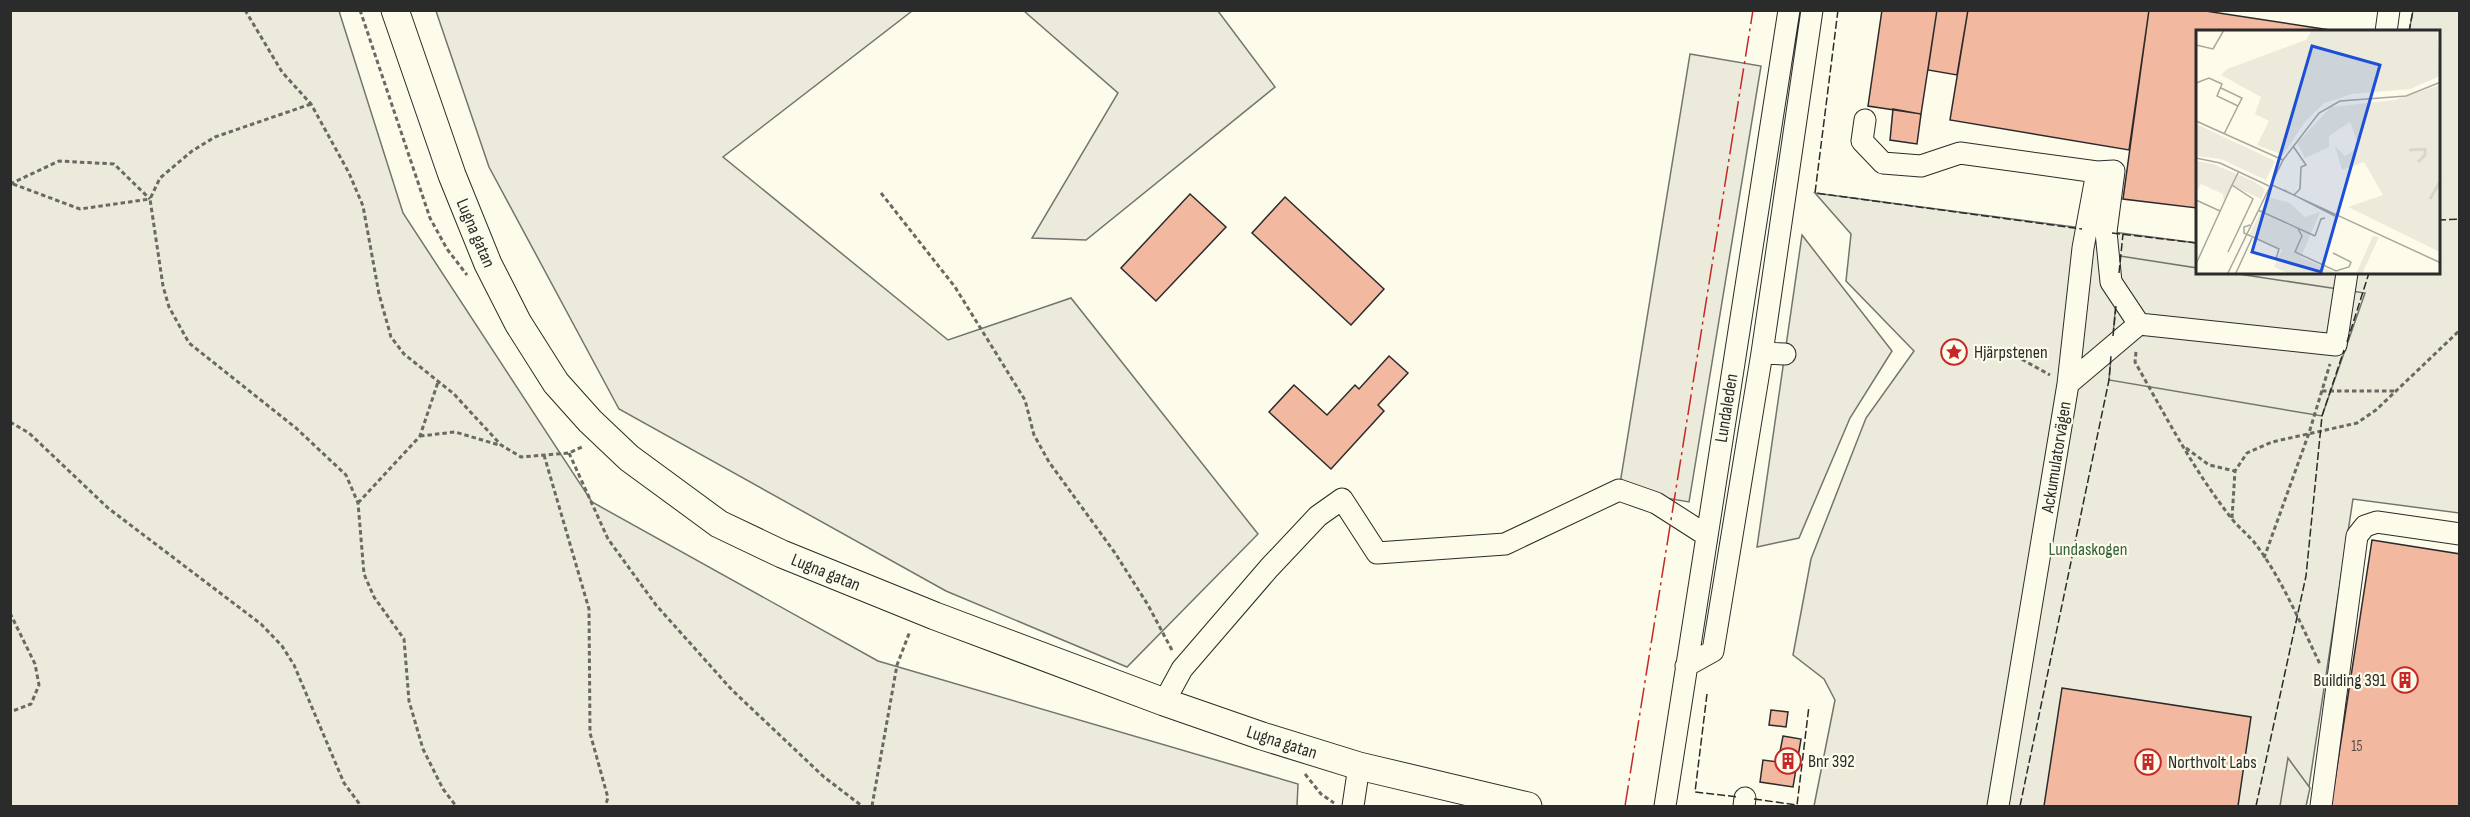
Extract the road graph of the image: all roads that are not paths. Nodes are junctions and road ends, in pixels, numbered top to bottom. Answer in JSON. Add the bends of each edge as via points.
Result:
{"nodes":[{"id":1,"x":395,"y":10,"type":"edge"},
{"id":2,"x":1788,"y":10,"type":"edge"},
{"id":3,"x":1812,"y":10,"type":"edge"},
{"id":4,"x":2389,"y":10,"type":"edge"},
{"id":5,"x":2386,"y":30,"type":"edge"},
{"id":6,"x":1865,"y":120,"type":"dead end"},
{"id":7,"x":2097,"y":172,"type":"junction"},
{"id":8,"x":2348,"y":274,"type":"edge"},
{"id":9,"x":2139,"y":324,"type":"junction"},
{"id":10,"x":1762,"y":353,"type":"junction"},
{"id":11,"x":1785,"y":354,"type":"dead end"},
{"id":12,"x":2068,"y":384,"type":"junction"},
{"id":13,"x":2460,"y":534,"type":"edge"},
{"id":14,"x":1706,"y":535,"type":"junction"},
{"id":15,"x":1686,"y":666,"type":"junction"},
{"id":16,"x":1164,"y":702,"type":"junction"},
{"id":17,"x":1359,"y":766,"type":"junction"},
{"id":18,"x":1345,"y":806,"type":"edge"},
{"id":19,"x":1528,"y":807,"type":"edge"},
{"id":20,"x":1665,"y":807,"type":"edge"},
{"id":21,"x":1998,"y":807,"type":"edge"},
{"id":22,"x":2321,"y":807,"type":"edge"}],
"edges":[{"from":1,"to":16,"type":"main road","name":"Lugna gatan","via":[[452,175],[488,264],[518,323],[556,383],[629,458],[719,524],[782,554]]},
{"from":2,"to":14,"type":"street","name":"Lundaleden"},
{"from":3,"to":10,"type":"street"},
{"from":4,"to":5,"type":"street"},
{"from":6,"to":7,"type":"street","via":[[1862,141],[1882,163],[1921,166],[1960,153]]},
{"from":7,"to":9,"type":"street","via":[[2114,171],[2106,232],[2111,282]]},
{"from":7,"to":12,"type":"street","name":"Ackumulatorvägen","via":[[2083,248]]},
{"from":8,"to":9,"type":"street","via":[[2336,345]]},
{"from":9,"to":12,"type":"street"},
{"from":10,"to":11,"type":"street"},
{"from":10,"to":15,"type":"street","via":[[1713,651]]},
{"from":12,"to":21,"type":"street","name":"Ackumulatorvägen"},
{"from":13,"to":22,"type":"street","via":[[2376,522],[2365,526],[2357,536]]},
{"from":14,"to":15,"type":"street","name":"Lundaleden"},
{"from":14,"to":16,"type":"street","via":[[1656,503],[1619,490],[1505,544],[1377,553],[1342,499],[1318,516],[1289,546],[1182,669]]},
{"from":15,"to":20,"type":"street","name":"Lundaleden"},
{"from":16,"to":17,"type":"main road","name":"Lugna gatan"},
{"from":17,"to":18,"type":"street"},
{"from":17,"to":19,"type":"main road","name":"Lugna gatan"}]}
